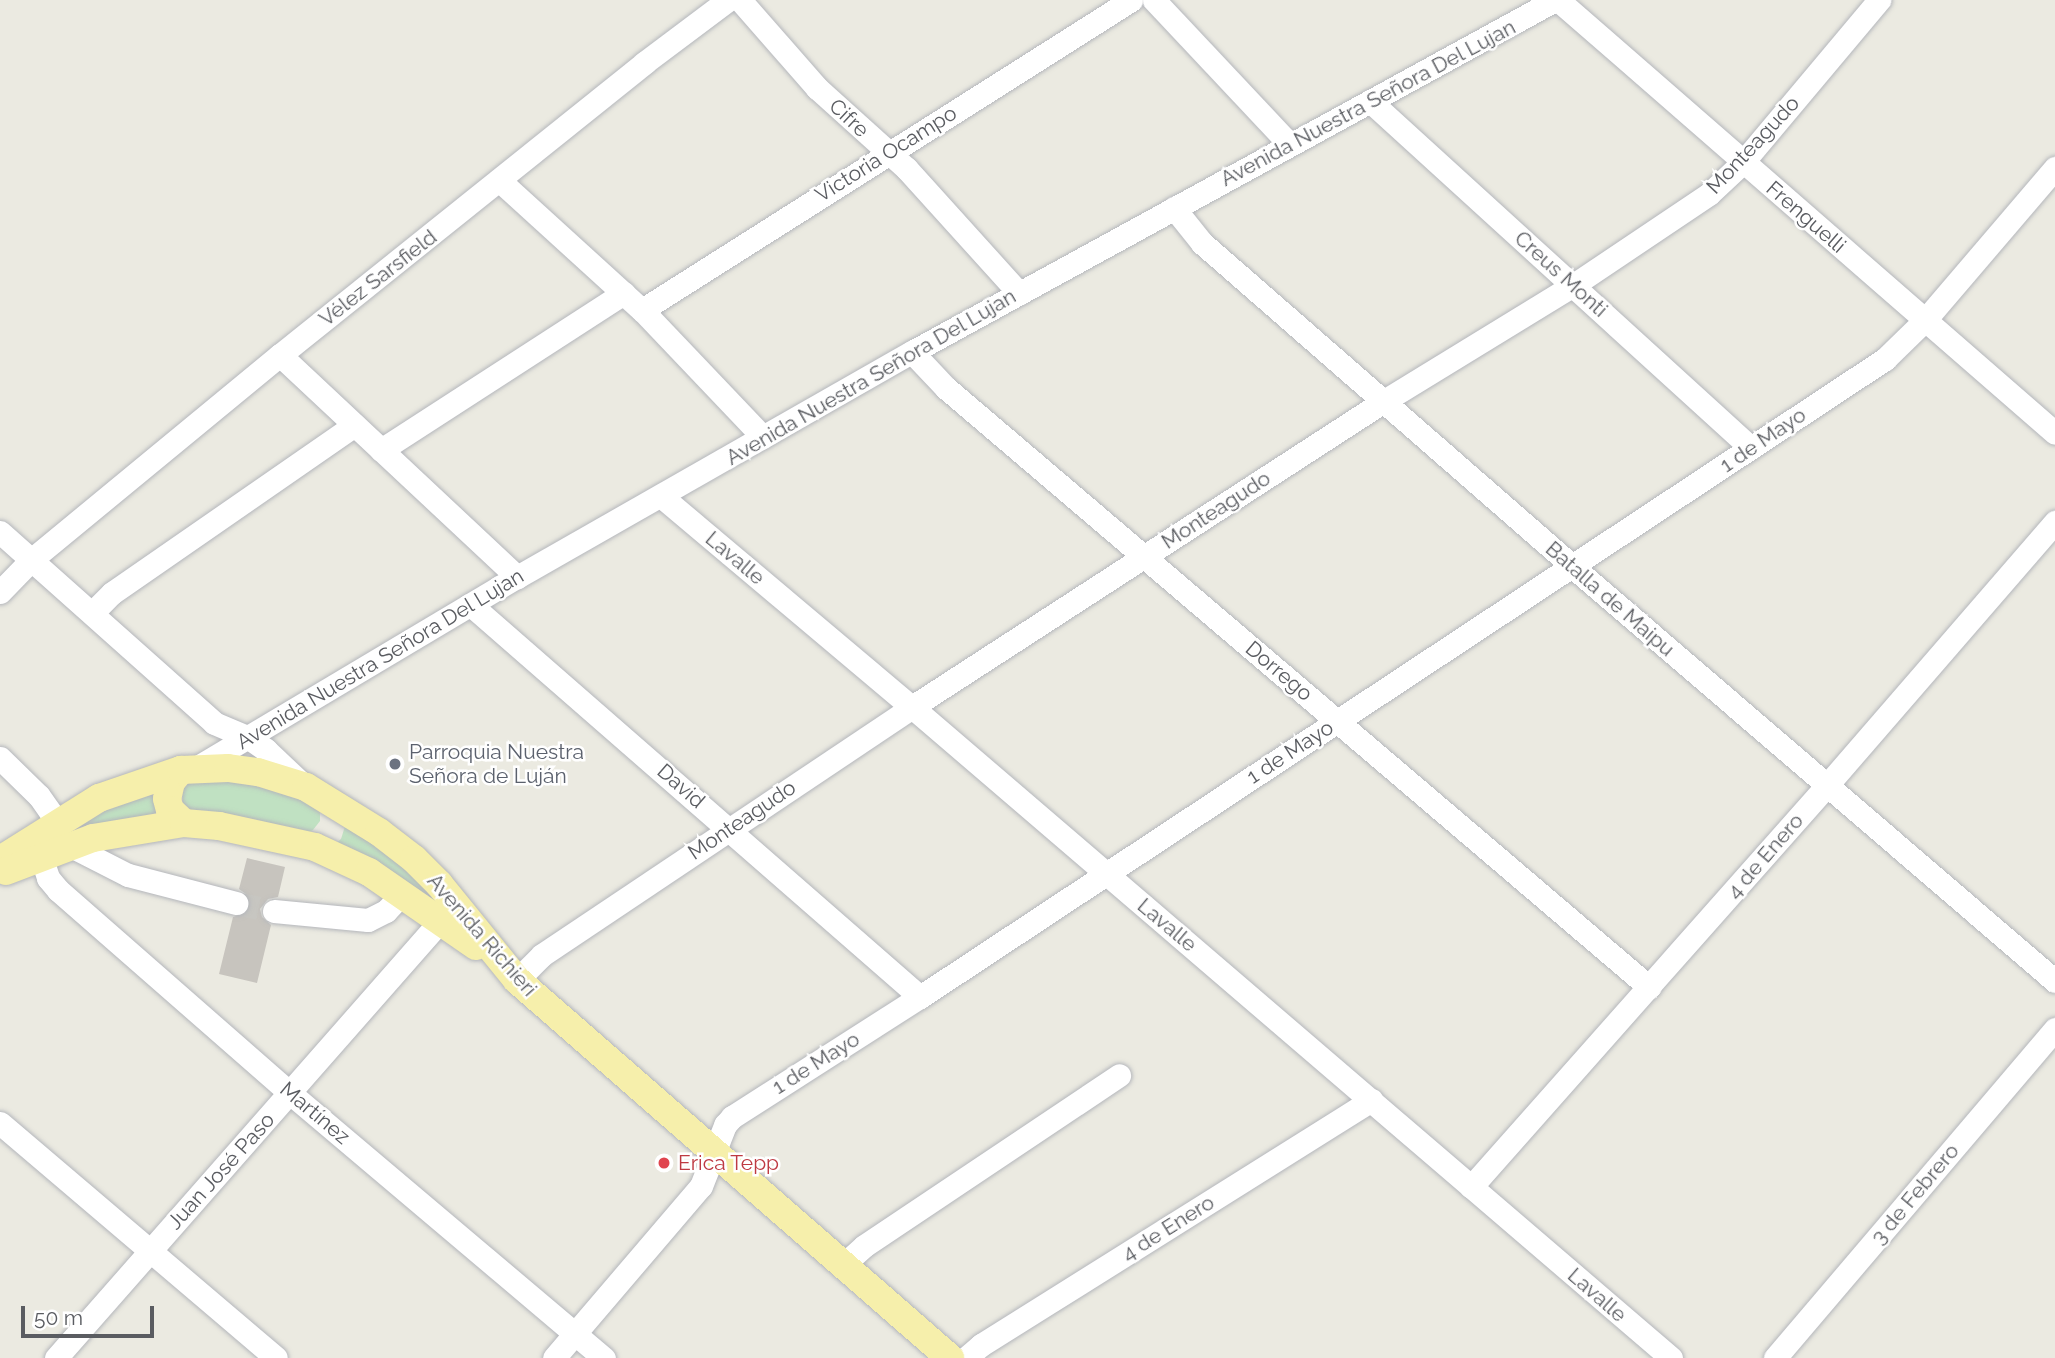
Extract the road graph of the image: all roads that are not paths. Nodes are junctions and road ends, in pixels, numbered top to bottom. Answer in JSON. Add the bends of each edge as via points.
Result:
{"nodes":[{"id":1,"x":728,"y":0,"type":"edge"},
{"id":2,"x":740,"y":0,"type":"edge"},
{"id":3,"x":1128,"y":0,"type":"edge"},
{"id":4,"x":1154,"y":0,"type":"edge"},
{"id":5,"x":1556,"y":0,"type":"edge"},
{"id":6,"x":1880,"y":0,"type":"edge"},
{"id":7,"x":1370,"y":101,"type":"junction"},
{"id":8,"x":1289,"y":145,"type":"junction"},
{"id":9,"x":887,"y":153,"type":"junction"},
{"id":10,"x":1742,"y":162,"type":"junction"},
{"id":11,"x":2055,"y":168,"type":"edge"},
{"id":12,"x":499,"y":181,"type":"junction"},
{"id":13,"x":1174,"y":208,"type":"junction"},
{"id":14,"x":1575,"y":284,"type":"junction"},
{"id":15,"x":624,"y":293,"type":"junction"},
{"id":16,"x":1019,"y":293,"type":"junction"},
{"id":17,"x":642,"y":310,"type":"junction"},
{"id":18,"x":1925,"y":320,"type":"junction"},
{"id":19,"x":912,"y":352,"type":"junction"},
{"id":20,"x":280,"y":355,"type":"junction"},
{"id":21,"x":1384,"y":401,"type":"junction"},
{"id":22,"x":355,"y":425,"type":"junction"},
{"id":23,"x":2055,"y":433,"type":"edge"},
{"id":24,"x":763,"y":438,"type":"junction"},
{"id":25,"x":1751,"y":447,"type":"junction"},
{"id":26,"x":381,"y":450,"type":"junction"},
{"id":27,"x":661,"y":496,"type":"junction"},
{"id":28,"x":2055,"y":522,"type":"edge"},
{"id":29,"x":0,"y":532,"type":"edge"},
{"id":30,"x":1143,"y":557,"type":"junction"},
{"id":31,"x":31,"y":560,"type":"junction"},
{"id":32,"x":1573,"y":567,"type":"junction"},
{"id":33,"x":517,"y":577,"type":"junction"},
{"id":34,"x":0,"y":592,"type":"edge"},
{"id":35,"x":471,"y":605,"type":"junction"},
{"id":36,"x":92,"y":612,"type":"junction"},
{"id":37,"x":912,"y":707,"type":"junction"},
{"id":38,"x":1339,"y":720,"type":"junction"},
{"id":39,"x":249,"y":738,"type":"junction"},
{"id":40,"x":0,"y":758,"type":"edge"},
{"id":41,"x":188,"y":769,"type":"junction"},
{"id":42,"x":1828,"y":784,"type":"junction"},
{"id":43,"x":306,"y":787,"type":"junction"},
{"id":44,"x":338,"y":805,"type":"junction"},
{"id":45,"x":184,"y":823,"type":"junction"},
{"id":46,"x":730,"y":828,"type":"junction"},
{"id":47,"x":63,"y":833,"type":"junction"},
{"id":48,"x":315,"y":847,"type":"junction"},
{"id":49,"x":41,"y":856,"type":"junction"},
{"id":50,"x":0,"y":860,"type":"edge"},
{"id":51,"x":1106,"y":873,"type":"junction"},
{"id":52,"x":0,"y":874,"type":"edge"},
{"id":53,"x":402,"y":894,"type":"junction"},
{"id":54,"x":236,"y":903,"type":"tunnel mouth"},
{"id":55,"x":274,"y":911,"type":"tunnel mouth"},
{"id":56,"x":441,"y":920,"type":"junction"},
{"id":57,"x":513,"y":976,"type":"junction"},
{"id":58,"x":2055,"y":981,"type":"edge"},
{"id":59,"x":1649,"y":987,"type":"junction"},
{"id":60,"x":920,"y":997,"type":"junction"},
{"id":61,"x":2055,"y":1029,"type":"edge"},
{"id":62,"x":1119,"y":1075,"type":"dead end"},
{"id":63,"x":290,"y":1093,"type":"junction"},
{"id":64,"x":1371,"y":1100,"type":"junction"},
{"id":65,"x":0,"y":1123,"type":"edge"},
{"id":66,"x":714,"y":1155,"type":"junction"},
{"id":67,"x":1471,"y":1187,"type":"junction"},
{"id":68,"x":150,"y":1251,"type":"junction"},
{"id":69,"x":843,"y":1265,"type":"junction"},
{"id":70,"x":576,"y":1333,"type":"junction"},
{"id":71,"x":56,"y":1358,"type":"edge"},
{"id":72,"x":276,"y":1358,"type":"edge"},
{"id":73,"x":554,"y":1358,"type":"edge"},
{"id":74,"x":604,"y":1358,"type":"edge"},
{"id":75,"x":950,"y":1358,"type":"edge"},
{"id":76,"x":966,"y":1358,"type":"edge"},
{"id":77,"x":1671,"y":1358,"type":"edge"},
{"id":78,"x":1775,"y":1358,"type":"edge"}],
"edges":[{"from":1,"to":12,"type":"street","name":"Vélez Sarsfield"},
{"from":2,"to":9,"type":"street","name":"Cifre","via":[[817,88]]},
{"from":3,"to":9,"type":"street","name":"Victoria Ocampo"},
{"from":4,"to":8,"type":"street"},
{"from":5,"to":7,"type":"street","name":"Avenida Nuestra Señora Del Lujan"},
{"from":5,"to":10,"type":"street","name":"Frenguelli"},
{"from":6,"to":10,"type":"street","name":"Monteagudo"},
{"from":7,"to":8,"type":"street","name":"Avenida Nuestra Señora Del Lujan"},
{"from":7,"to":14,"type":"street","name":"Creus Monti"},
{"from":8,"to":13,"type":"street","name":"Avenida Nuestra Señora Del Lujan"},
{"from":9,"to":16,"type":"street","name":"Cifre","via":[[906,168]]},
{"from":9,"to":17,"type":"street","name":"Victoria Ocampo"},
{"from":10,"to":14,"type":"street","name":"Monteagudo","via":[[1709,194]]},
{"from":10,"to":18,"type":"street","name":"Frenguelli"},
{"from":11,"to":18,"type":"street","name":"1 de Mayo"},
{"from":12,"to":15,"type":"street"},
{"from":12,"to":20,"type":"street","name":"Vélez Sarsfield"},
{"from":13,"to":16,"type":"street","name":"Avenida Nuestra Señora Del Lujan"},
{"from":13,"to":21,"type":"street","name":"Batalla de Maipu","via":[[1202,243]]},
{"from":14,"to":21,"type":"street","name":"Monteagudo"},
{"from":14,"to":25,"type":"street","name":"Creus Monti"},
{"from":15,"to":17,"type":"street"},
{"from":15,"to":26,"type":"street"},
{"from":16,"to":19,"type":"street","name":"Avenida Nuestra Señora Del Lujan"},
{"from":17,"to":24,"type":"street"},
{"from":18,"to":23,"type":"street","name":"Frenguelli"},
{"from":18,"to":25,"type":"street","name":"1 de Mayo","via":[[1885,359]]},
{"from":19,"to":24,"type":"street","name":"Avenida Nuestra Señora Del Lujan"},
{"from":19,"to":30,"type":"street","name":"Dorrego","via":[[946,388]]},
{"from":20,"to":22,"type":"street"},
{"from":20,"to":31,"type":"street","name":"Vélez Sarsfield"},
{"from":21,"to":30,"type":"street","name":"Monteagudo"},
{"from":21,"to":32,"type":"street","name":"Batalla de Maipu"},
{"from":22,"to":26,"type":"street"},
{"from":22,"to":36,"type":"street","via":[[112,593]]},
{"from":24,"to":27,"type":"street","name":"Avenida Nuestra Señora Del Lujan"},
{"from":25,"to":32,"type":"street","name":"1 de Mayo"},
{"from":26,"to":33,"type":"street"},
{"from":27,"to":33,"type":"street","name":"Avenida Nuestra Señora Del Lujan"},
{"from":27,"to":37,"type":"street","name":"Lavalle"},
{"from":28,"to":42,"type":"street","name":"4 de Enero"},
{"from":29,"to":31,"type":"street","name":"Avenida Richieri"},
{"from":30,"to":37,"type":"street","name":"Monteagudo"},
{"from":30,"to":38,"type":"street","name":"Dorrego"},
{"from":31,"to":34,"type":"street","name":"Vélez Sarsfield"},
{"from":31,"to":36,"type":"street","name":"Avenida Richieri"},
{"from":32,"to":38,"type":"street","name":"1 de Mayo"},
{"from":32,"to":42,"type":"street","name":"Batalla de Maipu"},
{"from":33,"to":35,"type":"street","name":"Avenida Nuestra Señora Del Lujan"},
{"from":35,"to":39,"type":"street","name":"Avenida Nuestra Señora Del Lujan"},
{"from":35,"to":46,"type":"street","name":"David"},
{"from":36,"to":39,"type":"street","name":"Avenida Richieri","via":[[214,723]]},
{"from":37,"to":46,"type":"street","name":"Monteagudo"},
{"from":37,"to":51,"type":"street","name":"Lavalle"},
{"from":38,"to":51,"type":"street","name":"1 de Mayo"},
{"from":38,"to":59,"type":"street","name":"Dorrego"},
{"from":39,"to":41,"type":"street","name":"Avenida Nuestra Señora Del Lujan"},
{"from":39,"to":43,"type":"street","name":"Avenida Richieri"},
{"from":40,"to":47,"type":"street","via":[[39,796]]},
{"from":41,"to":43,"type":"main road","via":[[258,772]]},
{"from":41,"to":45,"type":"main road","via":[[171,782],[167,799],[170,810]]},
{"from":41,"to":47,"type":"main road","via":[[99,798]]},
{"from":42,"to":58,"type":"street","name":"Batalla de Maipu"},
{"from":42,"to":59,"type":"street","name":"4 de Enero"},
{"from":43,"to":44,"type":"main road","name":"Avenida Richieri"},
{"from":44,"to":48,"type":"main road","via":[[340,820],[332,837]]},
{"from":44,"to":57,"type":"main road","name":"Avenida Richieri","via":[[414,859]]},
{"from":45,"to":47,"type":"main road"},
{"from":45,"to":48,"type":"main road","via":[[249,831]]},
{"from":46,"to":57,"type":"street","name":"Monteagudo"},
{"from":46,"to":60,"type":"street","name":"David"},
{"from":47,"to":49,"type":"main road"},
{"from":47,"to":50,"type":"main road"},
{"from":47,"to":54,"type":"street","via":[[128,875]]},
{"from":48,"to":53,"type":"main road","via":[[369,872]]},
{"from":49,"to":52,"type":"main road"},
{"from":49,"to":63,"type":"street","name":"Martínez","via":[[48,878],[58,890]]},
{"from":51,"to":60,"type":"street","name":"1 de Mayo"},
{"from":51,"to":64,"type":"street","name":"Lavalle"},
{"from":53,"to":55,"type":"street","via":[[386,911],[368,920]]},
{"from":53,"to":56,"type":"main road"},
{"from":56,"to":57,"type":"main road"},
{"from":56,"to":63,"type":"street","name":"Juan José Paso"},
{"from":57,"to":66,"type":"main road","name":"Avenida Richieri"},
{"from":59,"to":67,"type":"street","name":"4 de Enero"},
{"from":60,"to":66,"type":"street","name":"1 de Mayo","via":[[732,1117]]},
{"from":61,"to":78,"type":"street","name":"3 de Febrero"},
{"from":62,"to":69,"type":"street","via":[[864,1246]]},
{"from":63,"to":68,"type":"street","name":"Juan José Paso"},
{"from":63,"to":70,"type":"street","name":"Martínez"},
{"from":64,"to":67,"type":"street","name":"Lavalle"},
{"from":64,"to":76,"type":"street","name":"4 de Enero"},
{"from":65,"to":68,"type":"street"},
{"from":66,"to":69,"type":"main road","name":"Avenida Richieri"},
{"from":66,"to":70,"type":"street","name":"1 de Mayo","via":[[701,1186]]},
{"from":67,"to":77,"type":"street","name":"Lavalle"},
{"from":68,"to":71,"type":"street","name":"Juan José Paso"},
{"from":68,"to":72,"type":"street"},
{"from":69,"to":75,"type":"main road","name":"Avenida Richieri"},
{"from":70,"to":73,"type":"street","name":"1 de Mayo"},
{"from":70,"to":74,"type":"street","name":"Martínez"}]}
